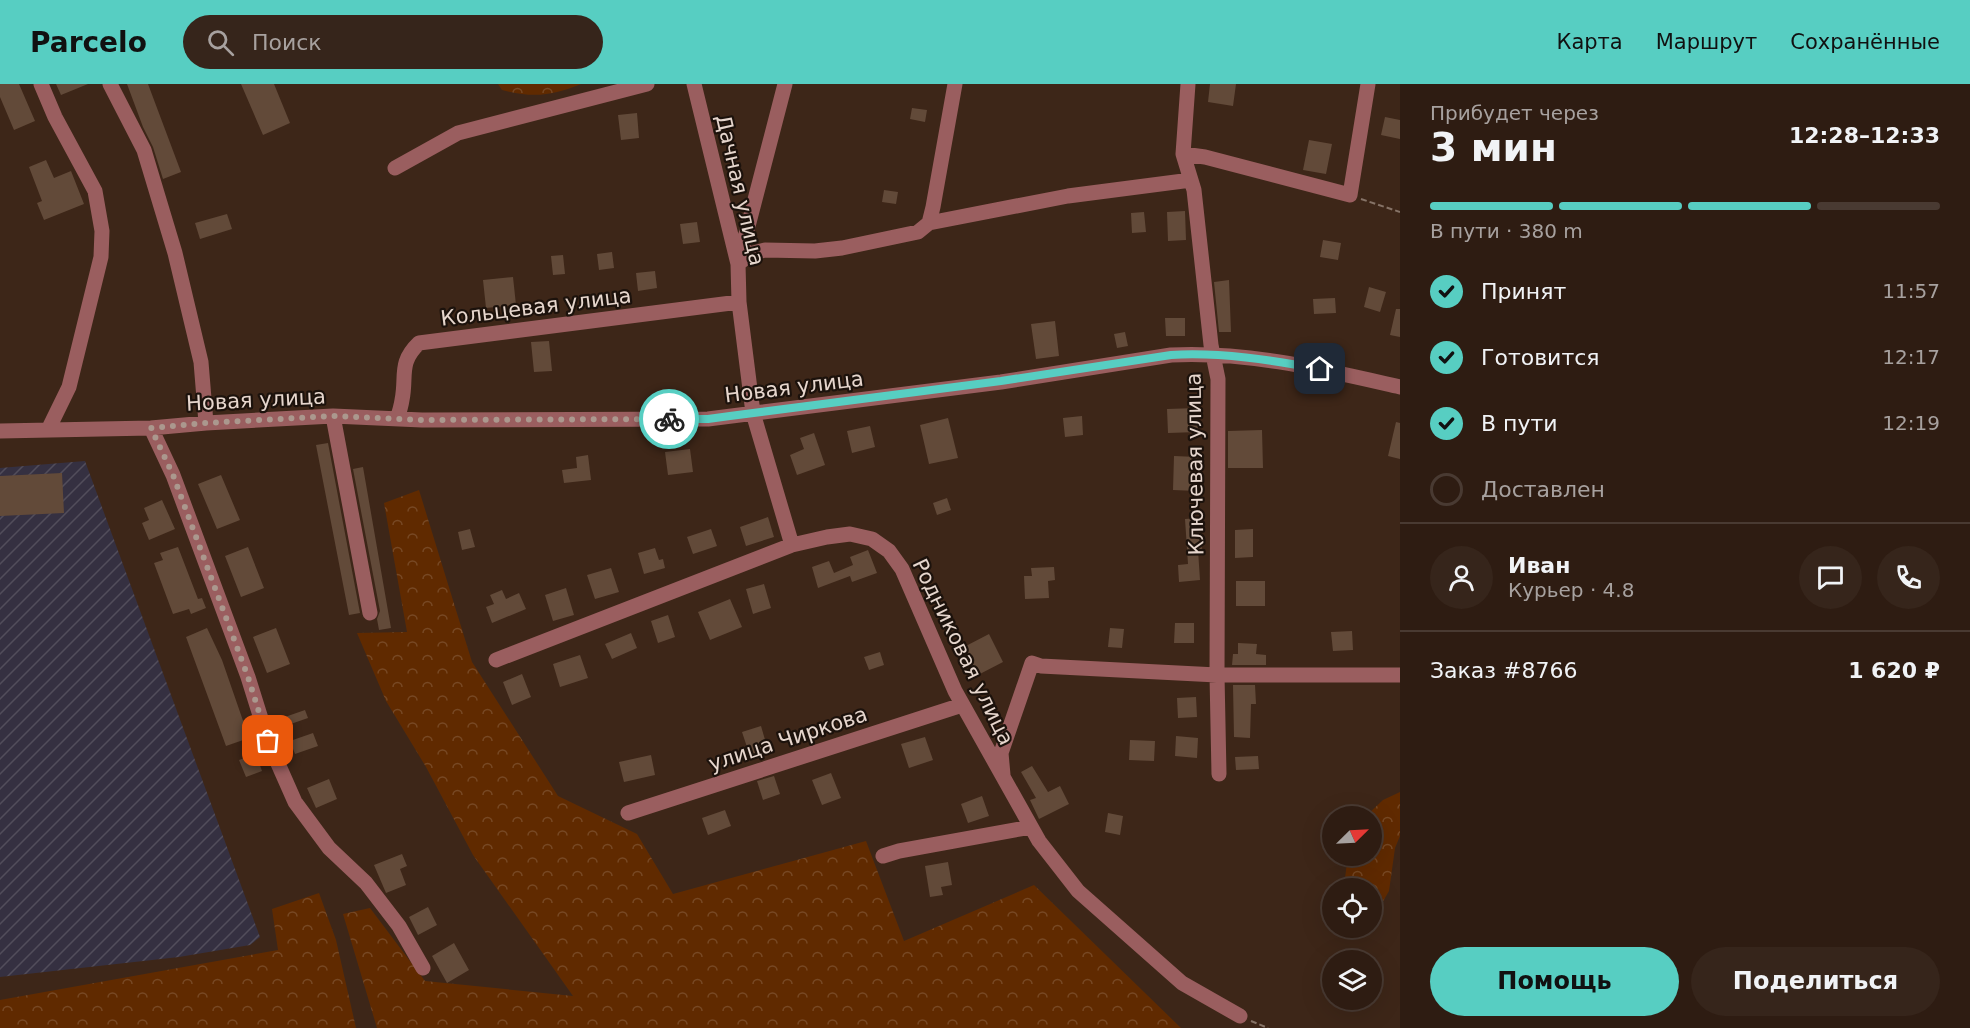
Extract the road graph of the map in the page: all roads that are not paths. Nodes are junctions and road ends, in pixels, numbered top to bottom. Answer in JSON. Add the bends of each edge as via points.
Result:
{"nodes":[{"id":1,"x":41,"y":84,"type":"edge"},
{"id":2,"x":110,"y":84,"type":"edge"},
{"id":3,"x":647,"y":84,"type":"edge"},
{"id":4,"x":694,"y":84,"type":"edge"},
{"id":5,"x":785,"y":84,"type":"edge"},
{"id":6,"x":955,"y":84,"type":"edge"},
{"id":7,"x":1188,"y":84,"type":"edge"},
{"id":8,"x":1368,"y":84,"type":"edge"},
{"id":9,"x":1183,"y":154,"type":"junction"},
{"id":10,"x":395,"y":168,"type":"dead end"},
{"id":11,"x":1191,"y":180,"type":"junction"},
{"id":12,"x":929,"y":223,"type":"junction"},
{"id":13,"x":738,"y":264,"type":"junction"},
{"id":14,"x":740,"y":302,"type":"junction"},
{"id":15,"x":1214,"y":356,"type":"junction"},
{"id":16,"x":1400,"y":387,"type":"edge"},
{"id":17,"x":753,"y":413,"type":"junction"},
{"id":18,"x":333,"y":416,"type":"junction"},
{"id":19,"x":397,"y":419,"type":"junction"},
{"id":20,"x":206,"y":423,"type":"junction"},
{"id":21,"x":151,"y":428,"type":"junction"},
{"id":22,"x":0,"y":430,"type":"edge"},
{"id":23,"x":48,"y":430,"type":"junction"},
{"id":24,"x":792,"y":545,"type":"junction"},
{"id":25,"x":370,"y":614,"type":"dead end"},
{"id":26,"x":496,"y":660,"type":"dead end"},
{"id":27,"x":1217,"y":675,"type":"junction"},
{"id":28,"x":1400,"y":675,"type":"edge"},
{"id":29,"x":962,"y":705,"type":"junction"},
{"id":30,"x":1219,"y":774,"type":"dead end"},
{"id":31,"x":1003,"y":778,"type":"junction"},
{"id":32,"x":628,"y":813,"type":"dead end"},
{"id":33,"x":1031,"y":827,"type":"junction"},
{"id":34,"x":883,"y":856,"type":"dead end"},
{"id":35,"x":423,"y":968,"type":"dead end"},
{"id":36,"x":1240,"y":1016,"type":"road end"}],
"edges":[{"from":1,"to":23,"type":"street","via":[[95,191],[102,231],[101,257],[69,387]]},
{"from":2,"to":20,"type":"street","via":[[144,150],[176,253],[201,363]]},
{"from":3,"to":10,"type":"street","via":[[458,133]]},
{"from":4,"to":13,"type":"street","name":"Дачная улица"},
{"from":5,"to":13,"type":"street"},
{"from":6,"to":12,"type":"street"},
{"from":7,"to":9,"type":"street","name":"Ключевая улица"},
{"from":8,"to":9,"type":"street","via":[[1350,195]]},
{"from":9,"to":11,"type":"street","name":"Ключевая улица"},
{"from":11,"to":12,"type":"street","via":[[1068,196]]},
{"from":11,"to":15,"type":"street","name":"Ключевая улица"},
{"from":12,"to":13,"type":"street","via":[[918,232],[842,248],[765,250],[750,254]]},
{"from":13,"to":14,"type":"street","name":"Дачная улица"},
{"from":14,"to":17,"type":"street","name":"Дачная улица"},
{"from":14,"to":19,"type":"street","name":"Кольцевая улица","via":[[419,343],[404,366],[403,399]]},
{"from":15,"to":16,"type":"street","name":"Новая улица","via":[[1284,362]]},
{"from":15,"to":17,"type":"street","name":"Новая улица","via":[[1171,355]]},
{"from":15,"to":27,"type":"street","name":"Ключевая улица","via":[[1219,409]]},
{"from":17,"to":19,"type":"street","name":"Новая улица","via":[[708,419]]},
{"from":17,"to":24,"type":"street","name":"Дачная улица"},
{"from":18,"to":19,"type":"street","name":"Новая улица"},
{"from":18,"to":20,"type":"street","name":"Новая улица"},
{"from":18,"to":25,"type":"street"},
{"from":20,"to":21,"type":"street","name":"Новая улица"},
{"from":21,"to":23,"type":"street","name":"Новая улица"},
{"from":21,"to":35,"type":"street","via":[[173,475],[268,741],[296,802],[329,848],[366,883],[399,926]]},
{"from":22,"to":23,"type":"street","name":"Новая улица"},
{"from":24,"to":26,"type":"street","name":"Родниковая улица"},
{"from":24,"to":29,"type":"street","name":"Родниковая улица","via":[[850,534],[872,539],[889,551],[902,569]]},
{"from":27,"to":28,"type":"street"},
{"from":27,"to":30,"type":"street","name":"Ключевая улица"},
{"from":27,"to":31,"type":"street","via":[[1032,663],[1001,753]]},
{"from":29,"to":31,"type":"street","name":"Родниковая улица"},
{"from":29,"to":32,"type":"street","name":"улица Чиркова"},
{"from":31,"to":33,"type":"street","name":"Родниковая улица"},
{"from":33,"to":34,"type":"street"},
{"from":33,"to":36,"type":"street","name":"Родниковая улица","via":[[1078,891],[1182,982]]}]}
